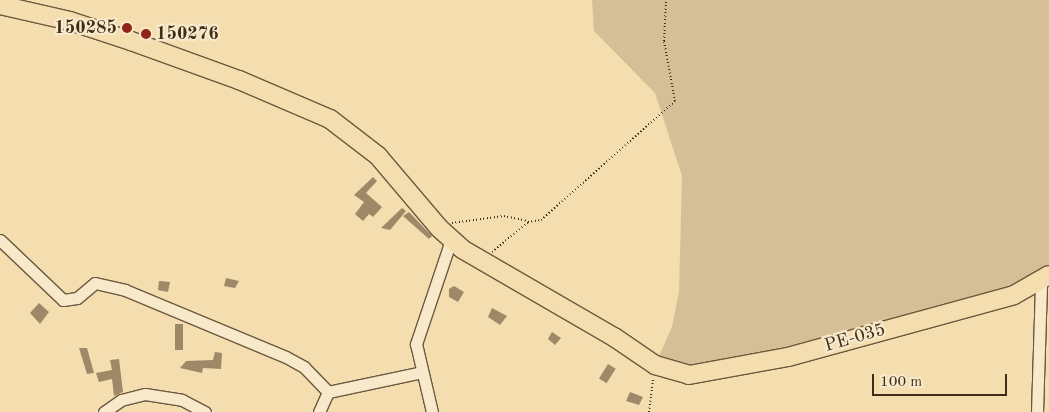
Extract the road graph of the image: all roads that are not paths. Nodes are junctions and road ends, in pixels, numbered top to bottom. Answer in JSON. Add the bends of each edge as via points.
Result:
{"nodes":[{"id":1,"x":0,"y":5,"type":"edge"},
{"id":2,"x":445,"y":234,"type":"junction"},
{"id":3,"x":0,"y":240,"type":"edge"},
{"id":4,"x":1045,"y":278,"type":"edge"},
{"id":5,"x":422,"y":372,"type":"junction"},
{"id":6,"x":328,"y":392,"type":"junction"},
{"id":7,"x":104,"y":412,"type":"edge"},
{"id":8,"x":205,"y":412,"type":"edge"},
{"id":9,"x":319,"y":412,"type":"edge"},
{"id":10,"x":432,"y":412,"type":"edge"},
{"id":11,"x":1037,"y":412,"type":"edge"}],
"edges":[{"from":1,"to":2,"type":"main road","number":"PE-035","via":[[70,21],[131,41],[312,110],[378,156]]},
{"from":2,"to":4,"type":"main road","name":"PE-035","number":"PE-035","via":[[483,263],[588,321],[655,365],[689,375],[772,361],[1014,294]]},
{"from":2,"to":5,"type":"street","via":[[418,334]]},
{"from":3,"to":6,"type":"street","via":[[62,300],[77,298],[95,283],[125,290],[286,357],[308,371]]},
{"from":4,"to":11,"type":"street"},
{"from":5,"to":6,"type":"street"},
{"from":5,"to":10,"type":"street"},
{"from":6,"to":9,"type":"street"},
{"from":7,"to":8,"type":"street","via":[[121,400],[145,394],[182,400]]}]}
